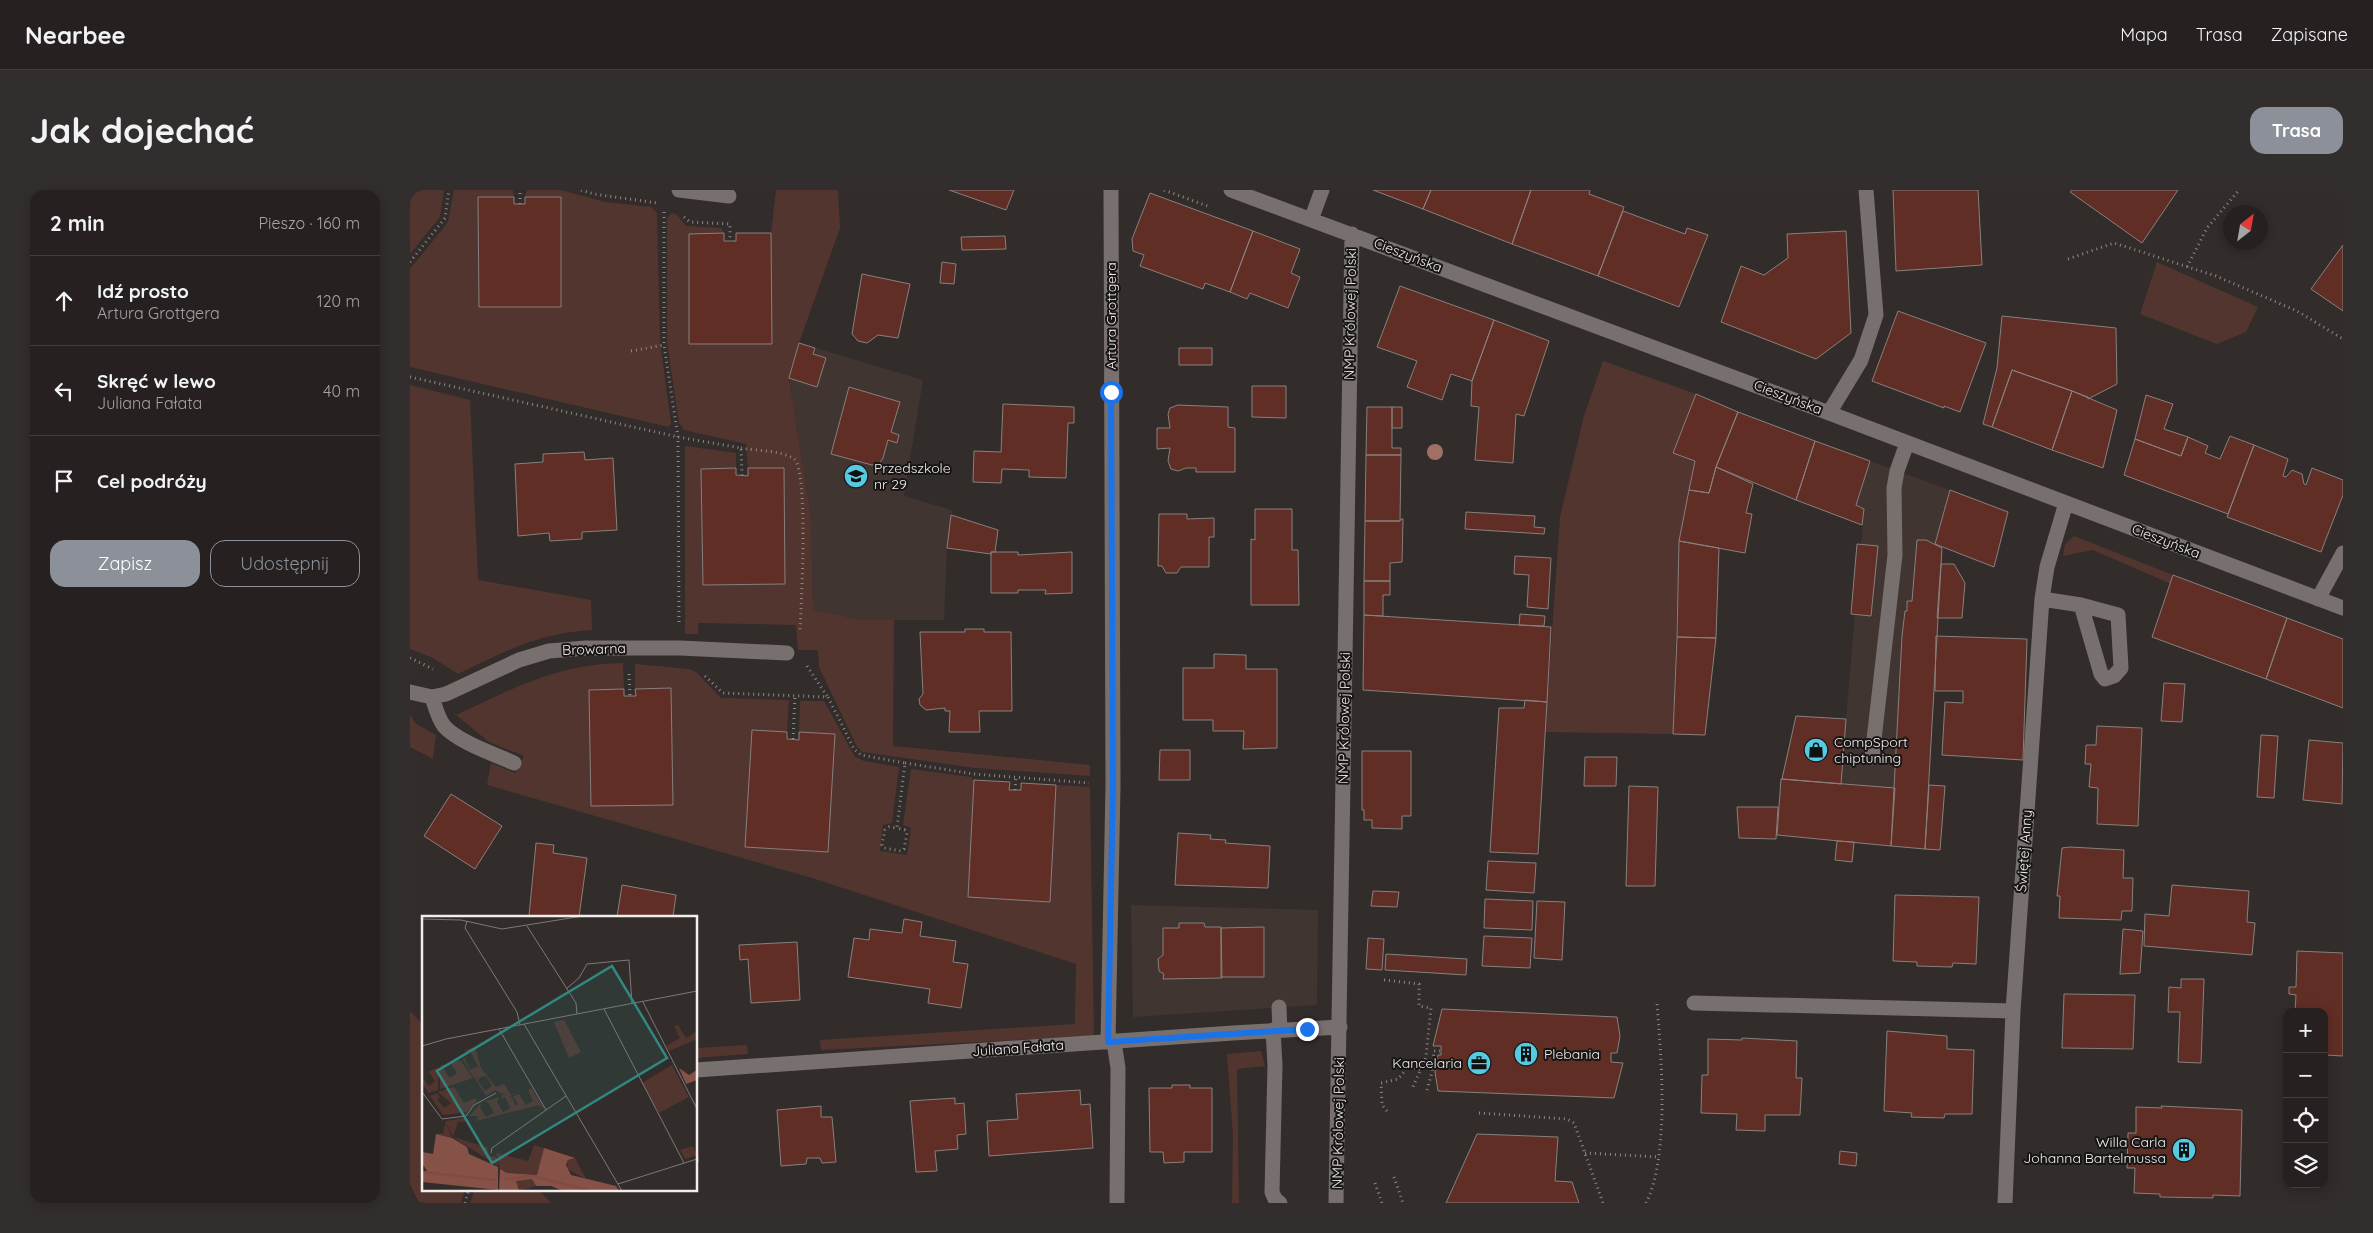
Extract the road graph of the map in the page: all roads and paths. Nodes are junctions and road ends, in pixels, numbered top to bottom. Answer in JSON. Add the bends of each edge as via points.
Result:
{"nodes":[{"id":1,"x":449,"y":190,"type":"edge"},
{"id":2,"x":520,"y":190,"type":"edge"},
{"id":3,"x":679,"y":190,"type":"edge"},
{"id":4,"x":1111,"y":190,"type":"edge"},
{"id":5,"x":1164,"y":190,"type":"edge"},
{"id":6,"x":1231,"y":190,"type":"edge"},
{"id":7,"x":1322,"y":190,"type":"edge"},
{"id":8,"x":1866,"y":190,"type":"edge"},
{"id":9,"x":2239,"y":190,"type":"edge"},
{"id":10,"x":729,"y":196,"type":"dead end"},
{"id":11,"x":520,"y":204,"type":"dead end"},
{"id":12,"x":664,"y":204,"type":"dead end"},
{"id":13,"x":1211,"y":207,"type":"dead end"},
{"id":14,"x":1311,"y":220,"type":"junction"},
{"id":15,"x":1352,"y":234,"type":"junction"},
{"id":16,"x":2068,"y":259,"type":"dead end"},
{"id":17,"x":410,"y":262,"type":"edge"},
{"id":18,"x":2187,"y":267,"type":"junction"},
{"id":19,"x":2343,"y":339,"type":"edge"},
{"id":20,"x":664,"y":345,"type":"junction"},
{"id":21,"x":631,"y":351,"type":"dead end"},
{"id":22,"x":410,"y":377,"type":"edge"},
{"id":23,"x":1829,"y":413,"type":"junction"},
{"id":24,"x":678,"y":438,"type":"junction"},
{"id":25,"x":1907,"y":443,"type":"junction"},
{"id":26,"x":741,"y":448,"type":"junction"},
{"id":27,"x":742,"y":475,"type":"dead end"},
{"id":28,"x":2066,"y":503,"type":"junction"},
{"id":29,"x":2343,"y":552,"type":"edge"},
{"id":30,"x":2042,"y":599,"type":"junction"},
{"id":31,"x":2318,"y":599,"type":"junction"},
{"id":32,"x":2081,"y":605,"type":"junction"},
{"id":33,"x":2343,"y":608,"type":"edge"},
{"id":34,"x":680,"y":648,"type":"junction"},
{"id":35,"x":787,"y":653,"type":"junction"},
{"id":36,"x":629,"y":668,"type":"dead end"},
{"id":37,"x":699,"y":670,"type":"dead end"},
{"id":38,"x":410,"y":692,"type":"edge"},
{"id":39,"x":630,"y":696,"type":"dead end"},
{"id":40,"x":795,"y":696,"type":"junction"},
{"id":41,"x":432,"y":697,"type":"junction"},
{"id":42,"x":828,"y":697,"type":"junction"},
{"id":43,"x":793,"y":740,"type":"dead end"},
{"id":44,"x":1872,"y":757,"type":"dead end"},
{"id":45,"x":514,"y":763,"type":"dead end"},
{"id":46,"x":906,"y":763,"type":"junction"},
{"id":47,"x":1016,"y":777,"type":"junction"},
{"id":48,"x":1113,"y":786,"type":"junction"},
{"id":49,"x":1015,"y":790,"type":"dead end"},
{"id":50,"x":897,"y":828,"type":"junction"},
{"id":51,"x":1384,"y":980,"type":"dead end"},
{"id":52,"x":1657,"y":1003,"type":"dead end"},
{"id":53,"x":1694,"y":1003,"type":"dead end"},
{"id":54,"x":1279,"y":1007,"type":"dead end"},
{"id":55,"x":2013,"y":1011,"type":"junction"},
{"id":56,"x":1340,"y":1027,"type":"junction"},
{"id":57,"x":1277,"y":1030,"type":"junction"},
{"id":58,"x":1111,"y":1042,"type":"junction"},
{"id":59,"x":1440,"y":1051,"type":"dead end"},
{"id":60,"x":698,"y":1070,"type":"edge"},
{"id":61,"x":1422,"y":1070,"type":"junction"},
{"id":62,"x":1412,"y":1089,"type":"dead end"},
{"id":63,"x":1427,"y":1090,"type":"dead end"},
{"id":64,"x":1387,"y":1111,"type":"dead end"},
{"id":65,"x":1479,"y":1113,"type":"dead end"},
{"id":66,"x":1585,"y":1153,"type":"junction"},
{"id":67,"x":1658,"y":1157,"type":"junction"},
{"id":68,"x":1394,"y":1177,"type":"dead end"},
{"id":69,"x":1375,"y":1183,"type":"dead end"},
{"id":70,"x":469,"y":1190,"type":"edge"},
{"id":71,"x":410,"y":1197,"type":"edge"},
{"id":72,"x":413,"y":1203,"type":"edge"},
{"id":73,"x":465,"y":1203,"type":"edge"},
{"id":74,"x":1117,"y":1203,"type":"edge"},
{"id":75,"x":1280,"y":1203,"type":"edge"},
{"id":76,"x":1336,"y":1203,"type":"edge"},
{"id":77,"x":1382,"y":1203,"type":"edge"},
{"id":78,"x":1403,"y":1203,"type":"edge"},
{"id":79,"x":1603,"y":1203,"type":"edge"},
{"id":80,"x":1646,"y":1203,"type":"edge"},
{"id":81,"x":2006,"y":1203,"type":"edge"}],
"edges":[{"from":1,"to":17,"type":"path","via":[[445,218]]},
{"from":2,"to":11,"type":"path"},
{"from":3,"to":10,"type":"street"},
{"from":4,"to":48,"type":"street","name":"Artura Grottgera"},
{"from":5,"to":13,"type":"path"},
{"from":6,"to":14,"type":"street","name":"Cieszyńska"},
{"from":7,"to":14,"type":"street"},
{"from":8,"to":23,"type":"street","via":[[1876,315],[1861,360]]},
{"from":9,"to":18,"type":"path","via":[[2207,228]]},
{"from":12,"to":20,"type":"path"},
{"from":14,"to":15,"type":"street","name":"Cieszyńska"},
{"from":15,"to":23,"type":"street","name":"Cieszyńska"},
{"from":15,"to":56,"type":"street","name":"NMP Królowej Polski"},
{"from":16,"to":18,"type":"path","via":[[2114,243]]},
{"from":18,"to":19,"type":"path","via":[[2297,311]]},
{"from":20,"to":21,"type":"path"},
{"from":20,"to":24,"type":"path"},
{"from":22,"to":24,"type":"path"},
{"from":23,"to":25,"type":"street","name":"Cieszyńska"},
{"from":24,"to":26,"type":"path"},
{"from":24,"to":34,"type":"path"},
{"from":25,"to":28,"type":"street","name":"Cieszyńska"},
{"from":25,"to":44,"type":"street","via":[[1894,488],[1895,555]]},
{"from":26,"to":27,"type":"path"},
{"from":26,"to":35,"type":"path","via":[[786,455],[796,460],[800,469],[803,542],[800,638]]},
{"from":28,"to":30,"type":"street","name":"Świętej Anny","via":[[2047,567]]},
{"from":28,"to":31,"type":"street","name":"Cieszyńska"},
{"from":29,"to":31,"type":"street"},
{"from":30,"to":32,"type":"street"},
{"from":30,"to":55,"type":"street","name":"Świętej Anny"},
{"from":31,"to":33,"type":"street","name":"Cieszyńska"},
{"from":32,"to":32,"type":"street","via":[[2118,615],[2121,668],[2114,676],[2105,679],[2101,674]]},
{"from":34,"to":35,"type":"street","name":"Browarna"},
{"from":34,"to":41,"type":"street","name":"Browarna","via":[[549,651],[519,660],[446,694]]},
{"from":35,"to":42,"type":"path","via":[[804,661]]},
{"from":36,"to":39,"type":"path"},
{"from":37,"to":40,"type":"path","via":[[723,693]]},
{"from":38,"to":41,"type":"street"},
{"from":40,"to":42,"type":"path"},
{"from":40,"to":43,"type":"path"},
{"from":41,"to":45,"type":"street","via":[[443,725],[449,730]]},
{"from":42,"to":46,"type":"path","via":[[854,749],[861,755]]},
{"from":46,"to":47,"type":"path"},
{"from":46,"to":50,"type":"path"},
{"from":47,"to":48,"type":"path"},
{"from":47,"to":49,"type":"path"},
{"from":48,"to":58,"type":"street","name":"Artura Grottgera"},
{"from":50,"to":50,"type":"path","via":[[885,830],[884,848],[904,850],[907,834]]},
{"from":51,"to":61,"type":"path","via":[[1419,984],[1419,1006],[1431,1008]]},
{"from":52,"to":67,"type":"path","via":[[1661,1138]]},
{"from":53,"to":55,"type":"street"},
{"from":54,"to":57,"type":"street"},
{"from":55,"to":81,"type":"street","name":"Świętej Anny"},
{"from":56,"to":57,"type":"street","name":"Juliana Fałata"},
{"from":56,"to":76,"type":"street","name":"NMP Królowej Polski"},
{"from":57,"to":58,"type":"street","name":"Juliana Fałata"},
{"from":57,"to":75,"type":"street","via":[[1272,1192]]},
{"from":58,"to":60,"type":"street","name":"Juliana Fałata"},
{"from":58,"to":74,"type":"street","name":"Artura Grottgera","via":[[1118,1068]]},
{"from":59,"to":63,"type":"path","via":[[1434,1051]]},
{"from":61,"to":62,"type":"path"},
{"from":61,"to":64,"type":"path","via":[[1409,1066],[1398,1079],[1381,1082],[1382,1105]]},
{"from":65,"to":66,"type":"path","via":[[1567,1119],[1574,1123]]},
{"from":66,"to":67,"type":"path"},
{"from":66,"to":79,"type":"path"},
{"from":67,"to":80,"type":"path"},
{"from":68,"to":78,"type":"path"},
{"from":69,"to":77,"type":"path"},
{"from":70,"to":73,"type":"path"},
{"from":71,"to":72,"type":"path"}]}
